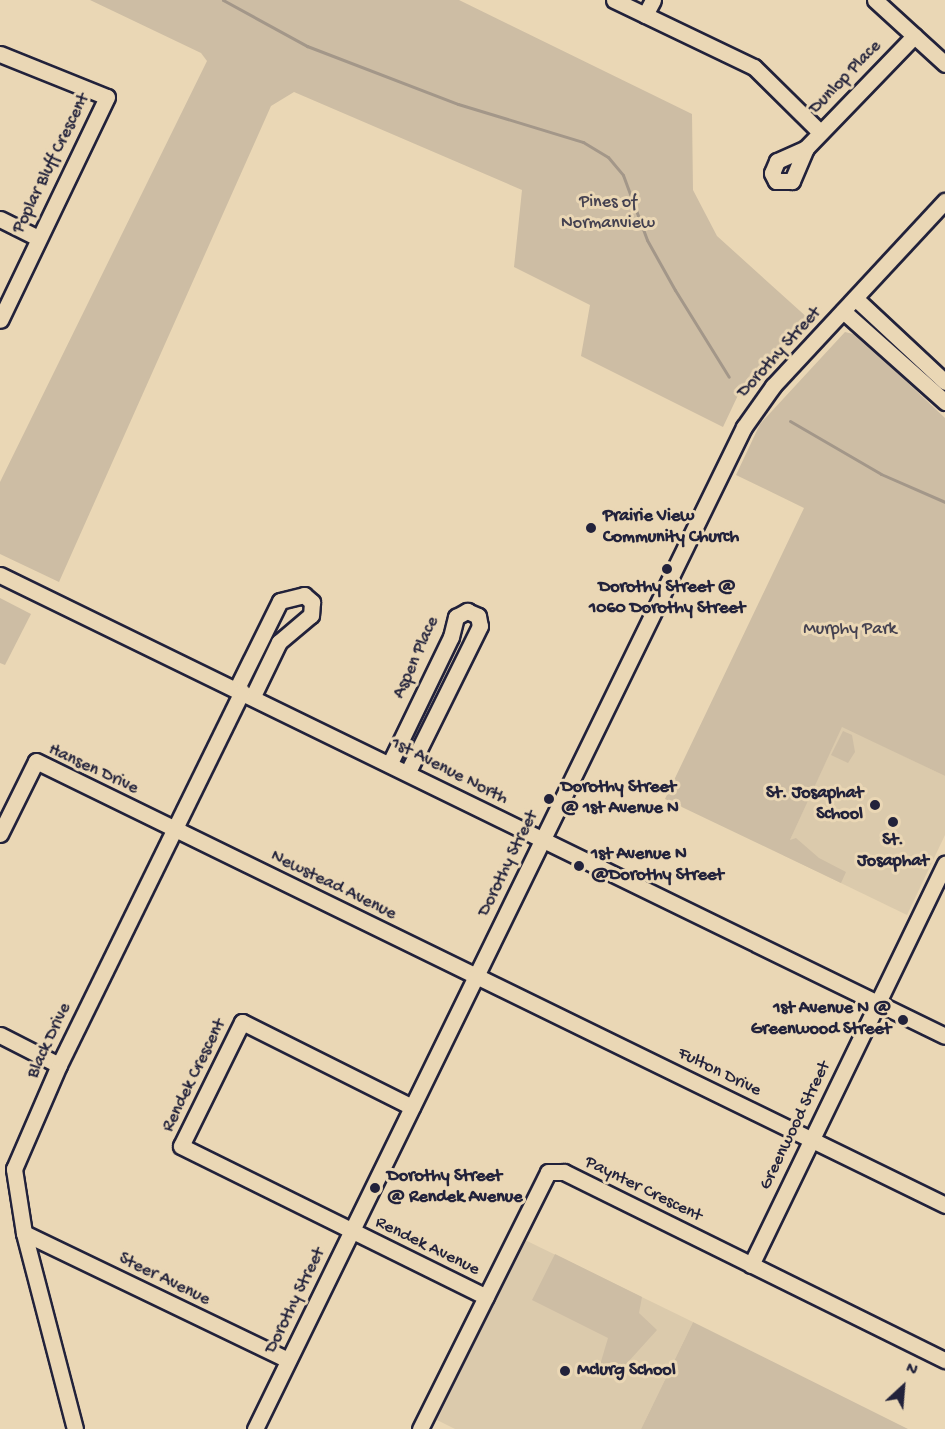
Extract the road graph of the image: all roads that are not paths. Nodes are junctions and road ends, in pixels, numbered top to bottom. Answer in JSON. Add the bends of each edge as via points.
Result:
{"nodes":[{"id":1,"x":614,"y":0,"type":"edge"},
{"id":2,"x":652,"y":0,"type":"edge"},
{"id":3,"x":875,"y":0,"type":"edge"},
{"id":4,"x":645,"y":15,"type":"junction"},
{"id":5,"x":914,"y":36,"type":"junction"},
{"id":6,"x":0,"y":54,"type":"edge"},
{"id":7,"x":945,"y":64,"type":"edge"},
{"id":8,"x":820,"y":132,"type":"junction"},
{"id":9,"x":806,"y":148,"type":"dead end"},
{"id":10,"x":945,"y":201,"type":"edge"},
{"id":11,"x":0,"y":219,"type":"edge"},
{"id":12,"x":38,"y":238,"type":"junction"},
{"id":13,"x":855,"y":298,"type":"junction"},
{"id":14,"x":843,"y":311,"type":"junction"},
{"id":15,"x":0,"y":320,"type":"edge"},
{"id":16,"x":945,"y":382,"type":"edge"},
{"id":17,"x":945,"y":402,"type":"edge"},
{"id":18,"x":0,"y":575,"type":"edge"},
{"id":19,"x":244,"y":692,"type":"junction"},
{"id":20,"x":390,"y":763,"type":"junction"},
{"id":21,"x":408,"y":772,"type":"junction"},
{"id":22,"x":173,"y":830,"type":"junction"},
{"id":23,"x":0,"y":834,"type":"edge"},
{"id":24,"x":542,"y":841,"type":"junction"},
{"id":25,"x":945,"y":863,"type":"edge"},
{"id":26,"x":476,"y":976,"type":"junction"},
{"id":27,"x":877,"y":1004,"type":"junction"},
{"id":28,"x":0,"y":1035,"type":"edge"},
{"id":29,"x":945,"y":1036,"type":"edge"},
{"id":30,"x":59,"y":1065,"type":"junction"},
{"id":31,"x":412,"y":1107,"type":"junction"},
{"id":32,"x":811,"y":1139,"type":"junction"},
{"id":33,"x":945,"y":1205,"type":"edge"},
{"id":34,"x":351,"y":1232,"type":"junction"},
{"id":35,"x":24,"y":1233,"type":"junction"},
{"id":36,"x":751,"y":1265,"type":"junction"},
{"id":37,"x":486,"y":1297,"type":"junction"},
{"id":38,"x":288,"y":1360,"type":"junction"},
{"id":39,"x":945,"y":1360,"type":"edge"},
{"id":40,"x":75,"y":1429,"type":"edge"},
{"id":41,"x":255,"y":1429,"type":"edge"},
{"id":42,"x":420,"y":1429,"type":"edge"}],
"edges":[{"from":1,"to":4,"type":"street"},
{"from":2,"to":4,"type":"street"},
{"from":3,"to":5,"type":"street"},
{"from":4,"to":8,"type":"street","via":[[754,67]]},
{"from":5,"to":7,"type":"street"},
{"from":5,"to":8,"type":"street","name":"Dunlop Place"},
{"from":6,"to":12,"type":"street","name":"Poplar Bluff Crescent","via":[[107,97]]},
{"from":8,"to":9,"type":"street","name":"Dunlop Place"},
{"from":10,"to":13,"type":"street","name":"Dorothy Street"},
{"from":11,"to":12,"type":"street"},
{"from":12,"to":15,"type":"street","name":"Poplar Bluff Crescent"},
{"from":13,"to":14,"type":"street","name":"Dorothy Street"},
{"from":13,"to":16,"type":"street"},
{"from":14,"to":17,"type":"street"},
{"from":14,"to":24,"type":"street","name":"Dorothy Street","via":[[773,386],[744,427]]},
{"from":18,"to":19,"type":"street","name":"1st Avenue North"},
{"from":19,"to":19,"type":"street","via":[[279,642],[311,615],[312,602],[304,595],[280,601]]},
{"from":19,"to":20,"type":"street","name":"1st Avenue North"},
{"from":19,"to":22,"type":"street","name":"Black Drive"},
{"from":20,"to":21,"type":"street","name":"1st Avenue North"},
{"from":20,"to":21,"type":"street","name":"Aspen Place","via":[[451,637],[456,616],[467,611],[478,616],[480,626]]},
{"from":21,"to":24,"type":"street","name":"1st Avenue North"},
{"from":22,"to":23,"type":"street","name":"Hansen Drive","via":[[36,761]]},
{"from":22,"to":26,"type":"street","name":"Newstead Avenue"},
{"from":22,"to":30,"type":"street","name":"Black Drive"},
{"from":24,"to":26,"type":"street","name":"Dorothy Street"},
{"from":24,"to":27,"type":"street","name":"1st Avenue North"},
{"from":25,"to":27,"type":"street","name":"Greenwood Street"},
{"from":26,"to":31,"type":"street","name":"Dorothy Street"},
{"from":26,"to":32,"type":"street","name":"Fulton Drive"},
{"from":27,"to":29,"type":"street","name":"1st Avenue North"},
{"from":27,"to":32,"type":"street","name":"Greenwood Street"},
{"from":28,"to":30,"type":"street"},
{"from":30,"to":35,"type":"street","name":"Black Drive","via":[[14,1168]]},
{"from":31,"to":34,"type":"street","name":"Dorothy Street"},
{"from":31,"to":34,"type":"street","name":"Rendek Crescent","via":[[242,1022],[211,1084],[182,1146]]},
{"from":32,"to":33,"type":"street","name":"Fulton Drive"},
{"from":32,"to":36,"type":"street","name":"Greenwood Street"},
{"from":34,"to":37,"type":"street","name":"Rendek Avenue"},
{"from":34,"to":38,"type":"street","name":"Dorothy Street"},
{"from":35,"to":38,"type":"street","name":"Steer Avenue"},
{"from":35,"to":40,"type":"street","name":"Black Drive"},
{"from":36,"to":37,"type":"street","name":"Paynter Crescent","via":[[564,1172],[548,1172]]},
{"from":36,"to":39,"type":"street","name":"Paynter Crescent"},
{"from":37,"to":42,"type":"street","name":"Paynter Crescent"},
{"from":38,"to":41,"type":"street","name":"Dorothy Street"}]}
